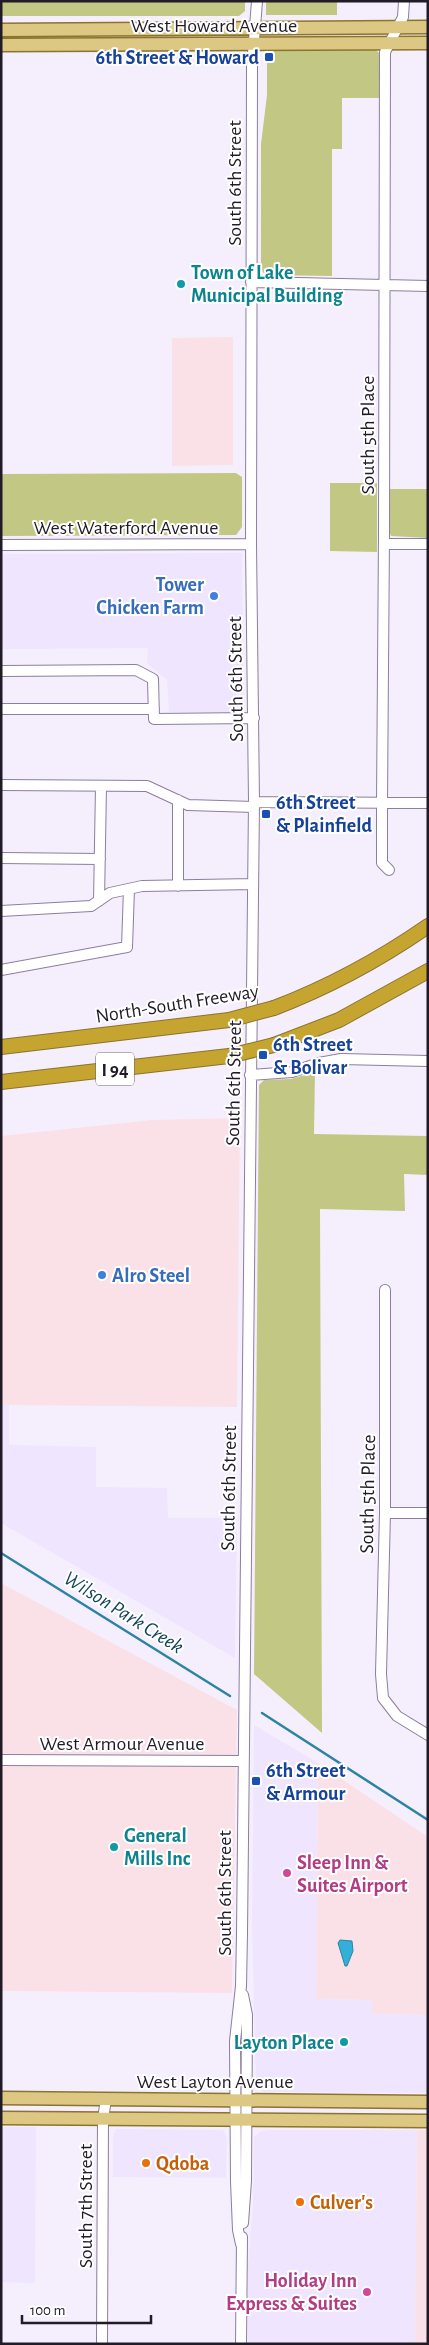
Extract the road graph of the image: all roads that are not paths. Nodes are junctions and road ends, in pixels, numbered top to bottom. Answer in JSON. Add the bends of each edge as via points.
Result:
{"nodes":[{"id":1,"x":257,"y":1,"type":"edge"},
{"id":2,"x":404,"y":1,"type":"edge"},
{"id":3,"x":398,"y":27,"type":"junction"},
{"id":4,"x":428,"y":27,"type":"edge"},
{"id":5,"x":256,"y":28,"type":"junction"},
{"id":6,"x":1,"y":30,"type":"edge"},
{"id":7,"x":389,"y":43,"type":"junction"},
{"id":8,"x":428,"y":43,"type":"edge"},
{"id":9,"x":254,"y":44,"type":"junction"},
{"id":10,"x":1,"y":45,"type":"edge"},
{"id":11,"x":251,"y":282,"type":"junction"},
{"id":12,"x":385,"y":286,"type":"junction"},
{"id":13,"x":428,"y":286,"type":"edge"},
{"id":14,"x":251,"y":544,"type":"junction"},
{"id":15,"x":384,"y":544,"type":"junction"},
{"id":16,"x":428,"y":544,"type":"edge"},
{"id":17,"x":1,"y":545,"type":"edge"},
{"id":18,"x":1,"y":671,"type":"edge"},
{"id":19,"x":1,"y":709,"type":"edge"},
{"id":20,"x":154,"y":709,"type":"junction"},
{"id":21,"x":254,"y":718,"type":"junction"},
{"id":22,"x":1,"y":785,"type":"edge"},
{"id":23,"x":101,"y":786,"type":"junction"},
{"id":24,"x":178,"y":800,"type":"junction"},
{"id":25,"x":382,"y":803,"type":"junction"},
{"id":26,"x":428,"y":803,"type":"edge"},
{"id":27,"x":254,"y":804,"type":"junction"},
{"id":28,"x":1,"y":858,"type":"edge"},
{"id":29,"x":100,"y":859,"type":"junction"},
{"id":30,"x":389,"y":870,"type":"dead end"},
{"id":31,"x":253,"y":884,"type":"junction"},
{"id":32,"x":178,"y":886,"type":"junction"},
{"id":33,"x":128,"y":889,"type":"junction"},
{"id":34,"x":99,"y":901,"type":"junction"},
{"id":35,"x":1,"y":911,"type":"edge"},
{"id":36,"x":428,"y":926,"type":"edge"},
{"id":37,"x":1,"y":970,"type":"edge"},
{"id":38,"x":428,"y":971,"type":"edge"},
{"id":39,"x":1,"y":1047,"type":"edge"},
{"id":40,"x":428,"y":1061,"type":"edge"},
{"id":41,"x":250,"y":1074,"type":"junction"},
{"id":42,"x":1,"y":1082,"type":"edge"},
{"id":43,"x":385,"y":1290,"type":"dead end"},
{"id":44,"x":385,"y":1513,"type":"junction"},
{"id":45,"x":428,"y":1513,"type":"edge"},
{"id":46,"x":428,"y":1735,"type":"edge"},
{"id":47,"x":1,"y":1760,"type":"edge"},
{"id":48,"x":243,"y":1761,"type":"junction"},
{"id":49,"x":1,"y":2098,"type":"edge"},
{"id":50,"x":106,"y":2099,"type":"junction"},
{"id":51,"x":241,"y":2101,"type":"junction"},
{"id":52,"x":428,"y":2102,"type":"edge"},
{"id":53,"x":1,"y":2118,"type":"edge"},
{"id":54,"x":103,"y":2119,"type":"junction"},
{"id":55,"x":241,"y":2120,"type":"junction"},
{"id":56,"x":428,"y":2121,"type":"edge"},
{"id":57,"x":102,"y":2344,"type":"edge"},
{"id":58,"x":241,"y":2344,"type":"edge"}],
"edges":[{"from":1,"to":5,"type":"street","name":"South 6th Street"},
{"from":2,"to":3,"type":"street","name":"South 5th Place","via":[[404,17]]},
{"from":3,"to":4,"type":"main road","name":"West Howard Avenue"},
{"from":3,"to":5,"type":"main road","name":"West Howard Avenue"},
{"from":3,"to":7,"type":"street","name":"South 5th Place"},
{"from":5,"to":6,"type":"main road","name":"West Howard Avenue"},
{"from":5,"to":9,"type":"street","name":"South 6th Street"},
{"from":7,"to":8,"type":"main road","name":"West Howard Avenue"},
{"from":7,"to":9,"type":"main road","name":"West Howard Avenue"},
{"from":7,"to":12,"type":"street","name":"South 5th Place","via":[[385,52]]},
{"from":9,"to":10,"type":"main road","name":"West Howard Avenue"},
{"from":9,"to":11,"type":"street","name":"South 6th Street"},
{"from":11,"to":12,"type":"street"},
{"from":11,"to":14,"type":"street","name":"South 6th Street"},
{"from":12,"to":13,"type":"street"},
{"from":12,"to":15,"type":"street","name":"South 5th Place"},
{"from":14,"to":17,"type":"street","name":"West Waterford Avenue"},
{"from":14,"to":21,"type":"street","name":"South 6th Street"},
{"from":15,"to":16,"type":"street"},
{"from":15,"to":25,"type":"street","name":"South 5th Place"},
{"from":18,"to":20,"type":"street","via":[[136,670],[153,679]]},
{"from":19,"to":20,"type":"street"},
{"from":20,"to":21,"type":"street","via":[[154,719]]},
{"from":21,"to":27,"type":"street","name":"South 6th Street"},
{"from":22,"to":23,"type":"street"},
{"from":23,"to":24,"type":"street","via":[[147,786]]},
{"from":23,"to":29,"type":"street"},
{"from":24,"to":27,"type":"street","via":[[188,805]]},
{"from":24,"to":32,"type":"street"},
{"from":25,"to":26,"type":"street"},
{"from":25,"to":27,"type":"street"},
{"from":25,"to":30,"type":"street","name":"South 5th Place","via":[[382,862]]},
{"from":27,"to":31,"type":"street","name":"South 6th Street"},
{"from":28,"to":29,"type":"street"},
{"from":29,"to":34,"type":"street"},
{"from":31,"to":32,"type":"street"},
{"from":31,"to":41,"type":"street","name":"South 6th Street"},
{"from":32,"to":33,"type":"street"},
{"from":33,"to":34,"type":"street","via":[[110,893]]},
{"from":33,"to":37,"type":"street","via":[[127,947]]},
{"from":34,"to":35,"type":"street","via":[[91,906]]},
{"from":36,"to":39,"type":"highway","name":"North-South Freeway","number":"I 94","bridge":true,"via":[[346,977],[274,1008],[229,1020]]},
{"from":38,"to":42,"type":"highway","number":"I 94","bridge":true,"via":[[339,1020],[274,1045],[229,1056]]},
{"from":40,"to":41,"type":"street","via":[[341,1059],[284,1073]]},
{"from":41,"to":48,"type":"street","name":"South 6th Street"},
{"from":43,"to":44,"type":"street","name":"South 5th Place"},
{"from":44,"to":45,"type":"street"},
{"from":44,"to":46,"type":"street","name":"South 5th Place","via":[[383,1698],[397,1716]]},
{"from":47,"to":48,"type":"street","name":"West Armour Avenue"},
{"from":48,"to":51,"type":"street","name":"South 6th Street","via":[[242,1986],[247,2015]]},
{"from":49,"to":50,"type":"main road","name":"West Layton Avenue"},
{"from":50,"to":51,"type":"main road","name":"West Layton Avenue"},
{"from":50,"to":54,"type":"street","name":"South 7th Street"},
{"from":51,"to":52,"type":"main road","name":"West Layton Avenue"},
{"from":51,"to":55,"type":"street","name":"South 6th Street"},
{"from":53,"to":54,"type":"main road","name":"West Layton Avenue"},
{"from":54,"to":55,"type":"main road","name":"West Layton Avenue"},
{"from":54,"to":57,"type":"street","name":"South 7th Street"},
{"from":55,"to":56,"type":"main road","name":"West Layton Avenue"},
{"from":55,"to":58,"type":"street","name":"South 6th Street","via":[[237,2220],[241,2244]]}]}
